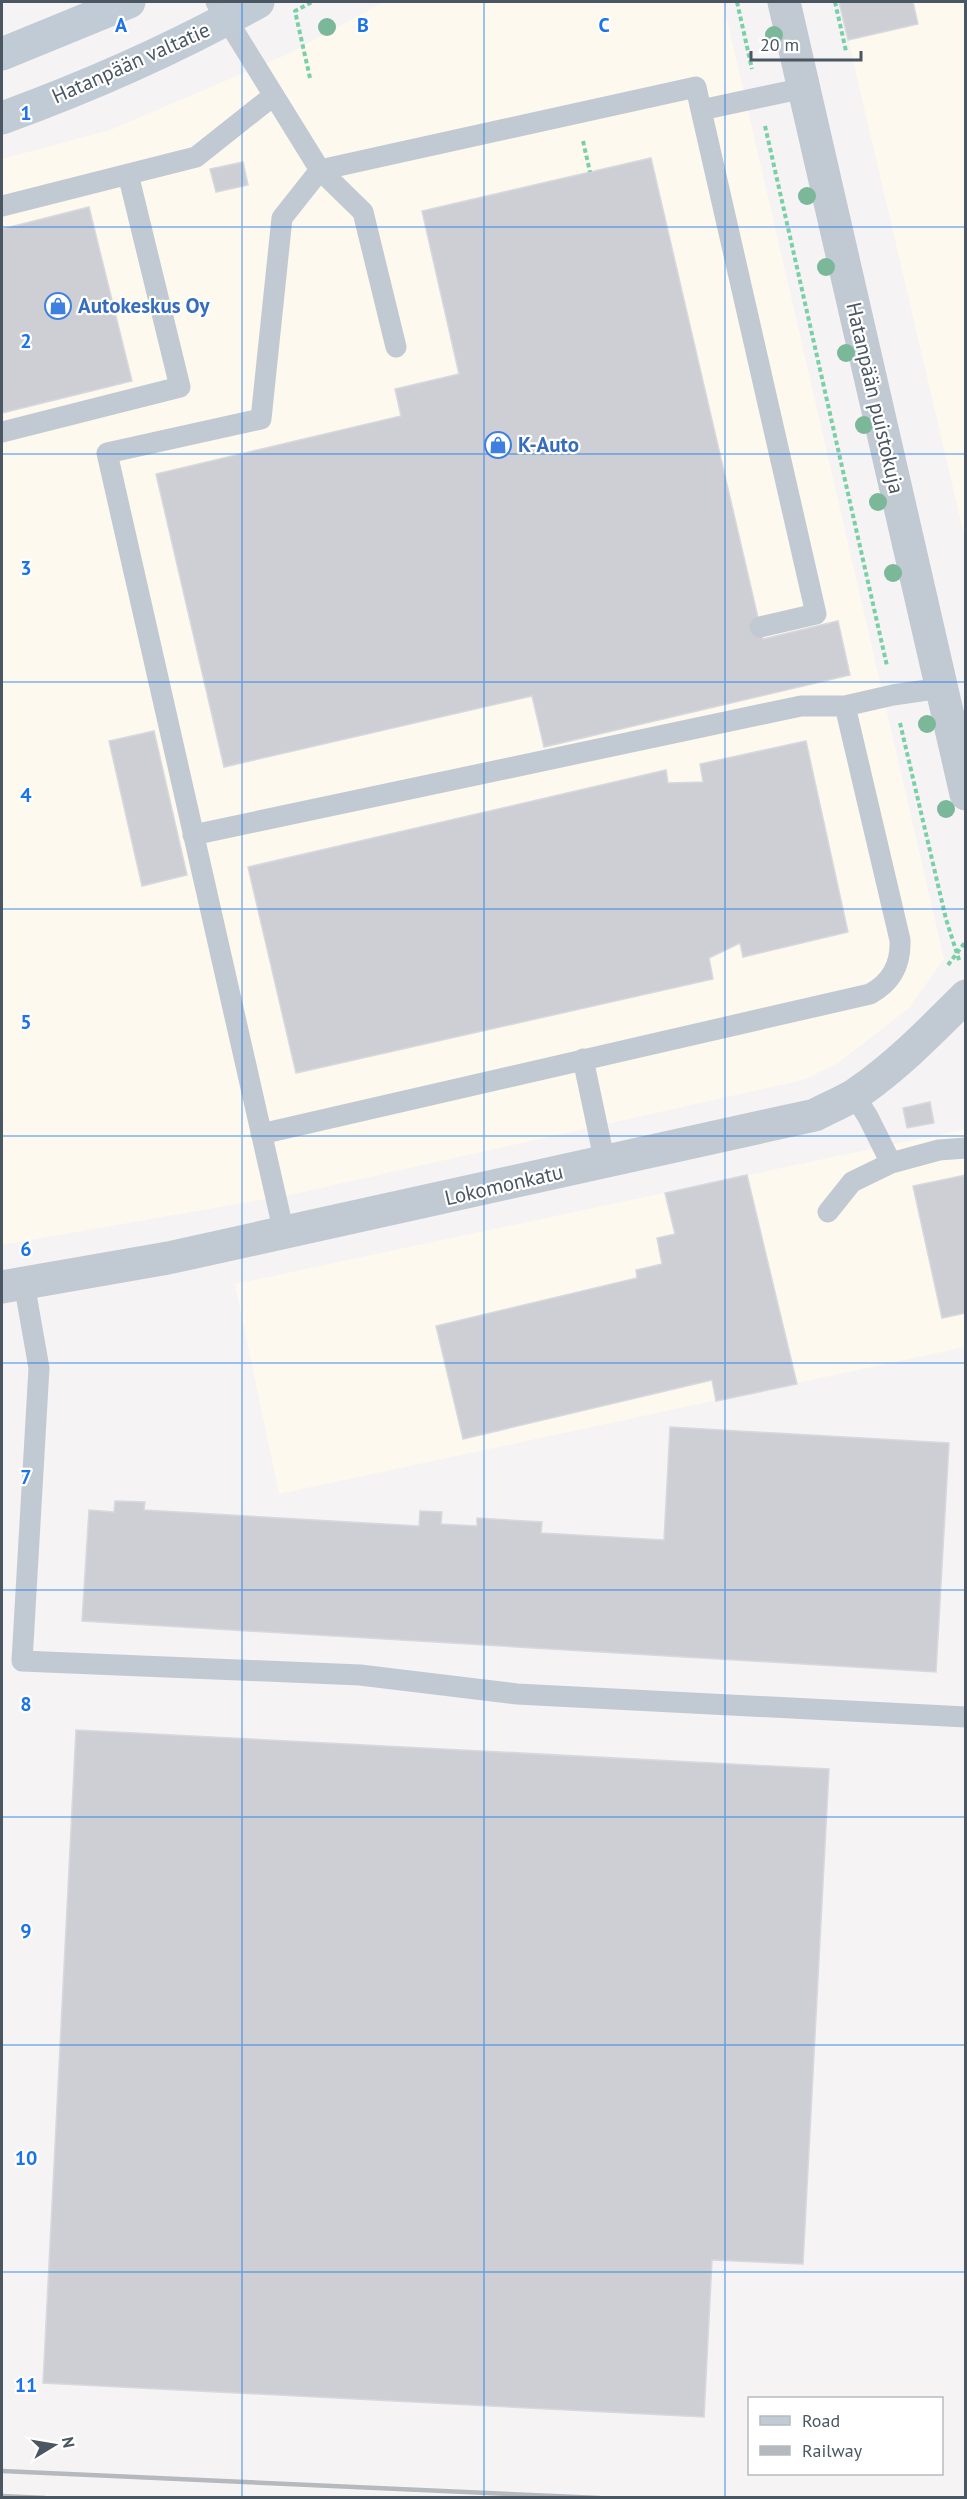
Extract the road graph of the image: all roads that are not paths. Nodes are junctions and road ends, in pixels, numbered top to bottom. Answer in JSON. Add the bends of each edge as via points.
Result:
{"nodes":[{"id":1,"x":129,"y":2,"type":"edge"},
{"id":2,"x":258,"y":2,"type":"edge"},
{"id":3,"x":784,"y":2,"type":"edge"},
{"id":4,"x":220,"y":11,"type":"edge"},
{"id":5,"x":2,"y":54,"type":"edge"},
{"id":6,"x":804,"y":88,"type":"junction"},
{"id":7,"x":273,"y":96,"type":"junction"},
{"id":8,"x":700,"y":110,"type":"junction"},
{"id":9,"x":2,"y":118,"type":"edge"},
{"id":10,"x":320,"y":170,"type":"junction"},
{"id":11,"x":128,"y":174,"type":"junction"},
{"id":12,"x":2,"y":206,"type":"edge"},
{"id":13,"x":396,"y":347,"type":"dead end"},
{"id":14,"x":2,"y":432,"type":"edge"},
{"id":15,"x":760,"y":627,"type":"dead end"},
{"id":16,"x":941,"y":688,"type":"junction"},
{"id":17,"x":845,"y":706,"type":"junction"},
{"id":18,"x":966,"y":794,"type":"edge"},
{"id":19,"x":193,"y":834,"type":"junction"},
{"id":20,"x":964,"y":984,"type":"edge"},
{"id":21,"x":583,"y":1059,"type":"junction"},
{"id":22,"x":854,"y":1095,"type":"junction"},
{"id":23,"x":261,"y":1134,"type":"junction"},
{"id":24,"x":966,"y":1148,"type":"edge"},
{"id":25,"x":605,"y":1163,"type":"junction"},
{"id":26,"x":891,"y":1163,"type":"junction"},
{"id":27,"x":828,"y":1212,"type":"dead end"},
{"id":28,"x":284,"y":1233,"type":"junction"},
{"id":29,"x":13,"y":1285,"type":"edge"},
{"id":30,"x":966,"y":1717,"type":"edge"}],
"edges":[{"from":1,"to":5,"type":"main road"},
{"from":2,"to":4,"type":"main road","name":"Hatanpään valtatie"},
{"from":3,"to":6,"type":"street","name":"Hatanpään puistokuja"},
{"from":4,"to":7,"type":"lane"},
{"from":4,"to":9,"type":"main road","name":"Hatanpään valtatie","via":[[78,90]]},
{"from":6,"to":8,"type":"lane"},
{"from":6,"to":16,"type":"street","name":"Hatanpään puistokuja"},
{"from":7,"to":10,"type":"lane"},
{"from":7,"to":11,"type":"lane","via":[[196,157]]},
{"from":8,"to":10,"type":"lane","via":[[696,87]]},
{"from":8,"to":15,"type":"lane","via":[[816,614]]},
{"from":10,"to":13,"type":"lane","via":[[363,212]]},
{"from":10,"to":19,"type":"lane","via":[[282,218],[261,419],[107,453]]},
{"from":11,"to":12,"type":"lane"},
{"from":11,"to":14,"type":"lane","via":[[180,387]]},
{"from":16,"to":17,"type":"lane"},
{"from":16,"to":18,"type":"street","name":"Hatanpään puistokuja"},
{"from":17,"to":19,"type":"lane","via":[[801,706]]},
{"from":17,"to":21,"type":"lane","via":[[900,940],[897,969],[880,989],[870,994]]},
{"from":19,"to":23,"type":"lane"},
{"from":20,"to":22,"type":"street","name":"Lokomonkatu","via":[[924,1039]]},
{"from":21,"to":23,"type":"lane"},
{"from":21,"to":25,"type":"lane"},
{"from":22,"to":25,"type":"street","name":"Lokomonkatu","via":[[814,1115]]},
{"from":22,"to":26,"type":"lane"},
{"from":23,"to":28,"type":"lane"},
{"from":24,"to":26,"type":"lane","via":[[939,1150]]},
{"from":25,"to":28,"type":"street","name":"Lokomonkatu"},
{"from":26,"to":27,"type":"lane","via":[[852,1182]]},
{"from":28,"to":29,"type":"street","name":"Lokomonkatu"},
{"from":29,"to":30,"type":"lane","via":[[39,1368],[22,1661],[360,1675],[517,1694]]}]}
